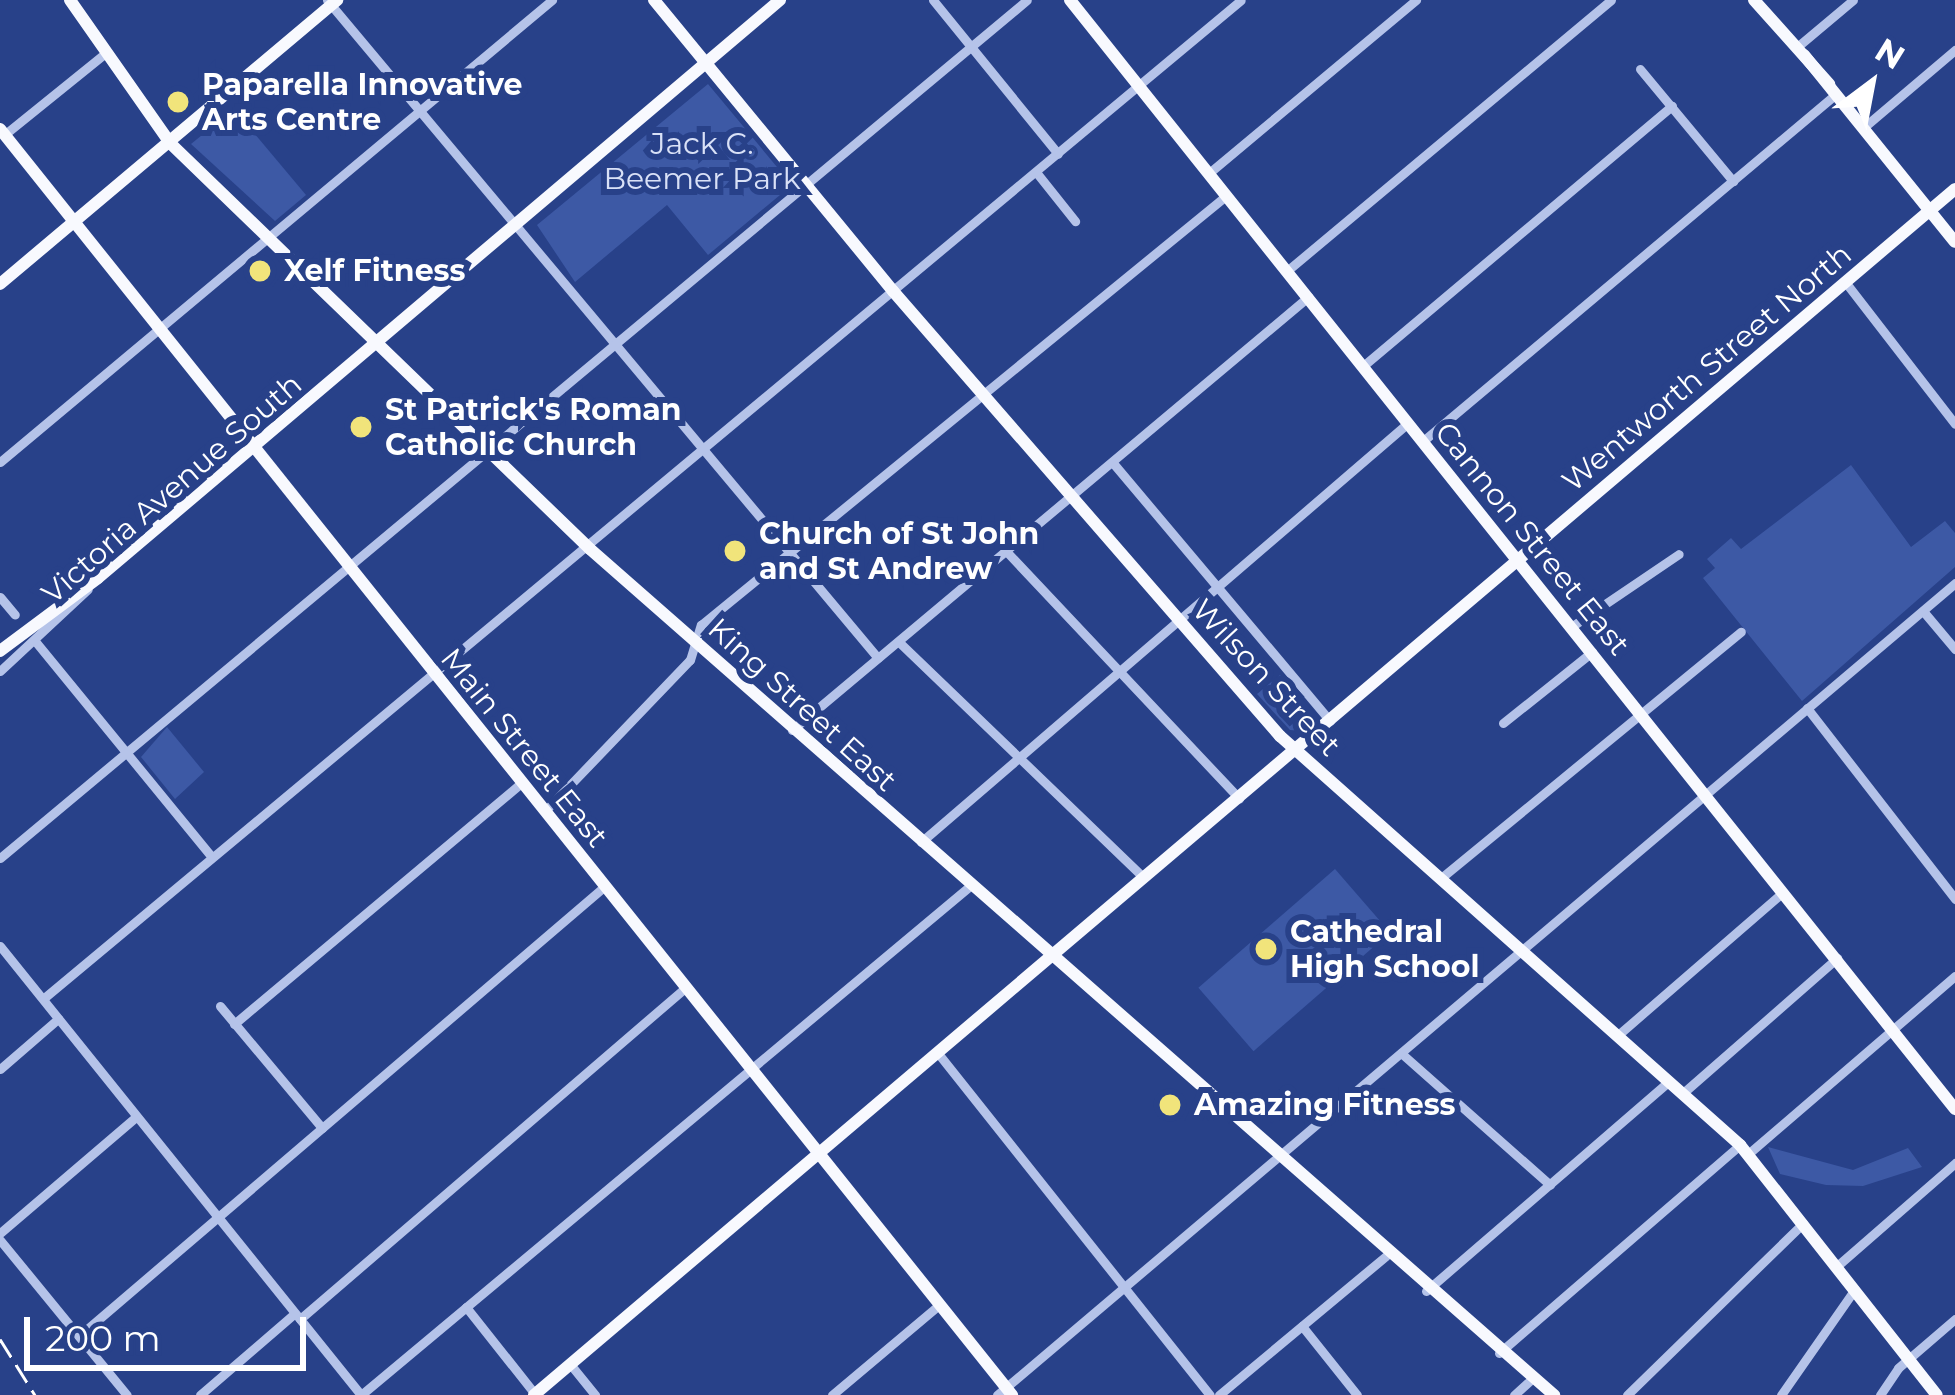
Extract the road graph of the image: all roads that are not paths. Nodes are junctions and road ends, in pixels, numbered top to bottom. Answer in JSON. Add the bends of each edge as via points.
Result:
{"nodes":[{"id":1,"x":70,"y":0,"type":"edge"},
{"id":2,"x":552,"y":0,"type":"edge"},
{"id":3,"x":654,"y":0,"type":"edge"},
{"id":4,"x":780,"y":0,"type":"edge"},
{"id":5,"x":933,"y":0,"type":"edge"},
{"id":6,"x":1028,"y":0,"type":"edge"},
{"id":7,"x":1070,"y":0,"type":"edge"},
{"id":8,"x":1241,"y":0,"type":"edge"},
{"id":9,"x":1416,"y":0,"type":"edge"},
{"id":10,"x":1611,"y":0,"type":"edge"},
{"id":11,"x":1852,"y":0,"type":"edge"},
{"id":12,"x":1760,"y":1,"type":"edge"},
{"id":13,"x":332,"y":2,"type":"edge"},
{"id":14,"x":972,"y":47,"type":"junction"},
{"id":15,"x":1955,"y":50,"type":"edge"},
{"id":16,"x":1801,"y":51,"type":"junction"},
{"id":17,"x":107,"y":52,"type":"junction"},
{"id":18,"x":706,"y":62,"type":"junction"},
{"id":19,"x":1640,"y":69,"type":"dead end"},
{"id":20,"x":1140,"y":86,"type":"junction"},
{"id":21,"x":1832,"y":89,"type":"junction"},
{"id":22,"x":1672,"y":106,"type":"junction"},
{"id":23,"x":420,"y":110,"type":"junction"},
{"id":24,"x":1862,"y":128,"type":"junction"},
{"id":25,"x":2,"y":132,"type":"edge"},
{"id":26,"x":170,"y":143,"type":"junction"},
{"id":27,"x":1058,"y":154,"type":"junction"},
{"id":28,"x":1036,"y":172,"type":"junction"},
{"id":29,"x":1209,"y":173,"type":"junction"},
{"id":30,"x":1733,"y":181,"type":"junction"},
{"id":31,"x":805,"y":185,"type":"junction"},
{"id":32,"x":1955,"y":189,"type":"edge"},
{"id":33,"x":1227,"y":195,"type":"junction"},
{"id":34,"x":1930,"y":211,"type":"junction"},
{"id":35,"x":1076,"y":221,"type":"dead end"},
{"id":36,"x":74,"y":223,"type":"junction"},
{"id":37,"x":515,"y":226,"type":"junction"},
{"id":38,"x":269,"y":239,"type":"junction"},
{"id":39,"x":1955,"y":242,"type":"edge"},
{"id":40,"x":1288,"y":271,"type":"junction"},
{"id":41,"x":1846,"y":283,"type":"junction"},
{"id":42,"x":0,"y":284,"type":"edge"},
{"id":43,"x":893,"y":291,"type":"junction"},
{"id":44,"x":1308,"y":297,"type":"junction"},
{"id":45,"x":158,"y":331,"type":"junction"},
{"id":46,"x":375,"y":343,"type":"junction"},
{"id":47,"x":614,"y":343,"type":"junction"},
{"id":48,"x":1363,"y":366,"type":"junction"},
{"id":49,"x":982,"y":394,"type":"junction"},
{"id":50,"x":1409,"y":423,"type":"junction"},
{"id":51,"x":1955,"y":424,"type":"edge"},
{"id":52,"x":1423,"y":441,"type":"junction"},
{"id":53,"x":702,"y":447,"type":"junction"},
{"id":54,"x":252,"y":448,"type":"junction"},
{"id":55,"x":485,"y":449,"type":"junction"},
{"id":56,"x":0,"y":463,"type":"edge"},
{"id":57,"x":1113,"y":463,"type":"junction"},
{"id":58,"x":1070,"y":499,"type":"junction"},
{"id":59,"x":584,"y":544,"type":"junction"},
{"id":60,"x":1006,"y":551,"type":"junction"},
{"id":61,"x":790,"y":552,"type":"junction"},
{"id":62,"x":1679,"y":554,"type":"dead end"},
{"id":63,"x":1517,"y":561,"type":"junction"},
{"id":64,"x":347,"y":566,"type":"junction"},
{"id":65,"x":98,"y":578,"type":"junction"},
{"id":66,"x":1955,"y":583,"type":"edge"},
{"id":67,"x":1218,"y":588,"type":"junction"},
{"id":68,"x":0,"y":597,"type":"edge"},
{"id":69,"x":1923,"y":611,"type":"junction"},
{"id":70,"x":15,"y":614,"type":"dead end"},
{"id":71,"x":1179,"y":621,"type":"junction"},
{"id":72,"x":1571,"y":627,"type":"junction"},
{"id":73,"x":1741,"y":632,"type":"dead end"},
{"id":74,"x":35,"y":641,"type":"junction"},
{"id":75,"x":694,"y":642,"type":"junction"},
{"id":76,"x":901,"y":644,"type":"junction"},
{"id":77,"x":1955,"y":649,"type":"edge"},
{"id":78,"x":0,"y":651,"type":"edge"},
{"id":79,"x":1592,"y":652,"type":"junction"},
{"id":80,"x":878,"y":658,"type":"junction"},
{"id":81,"x":0,"y":671,"type":"edge"},
{"id":82,"x":1120,"y":671,"type":"junction"},
{"id":83,"x":433,"y":672,"type":"junction"},
{"id":84,"x":1807,"y":708,"type":"junction"},
{"id":85,"x":1640,"y":712,"type":"junction"},
{"id":86,"x":1330,"y":721,"type":"junction"},
{"id":87,"x":1502,"y":722,"type":"dead end"},
{"id":88,"x":792,"y":730,"type":"junction"},
{"id":89,"x":1294,"y":750,"type":"junction"},
{"id":90,"x":126,"y":752,"type":"junction"},
{"id":91,"x":1020,"y":759,"type":"junction"},
{"id":92,"x":522,"y":782,"type":"junction"},
{"id":93,"x":1706,"y":794,"type":"junction"},
{"id":94,"x":1239,"y":798,"type":"junction"},
{"id":95,"x":545,"y":812,"type":"junction"},
{"id":96,"x":921,"y":842,"type":"junction"},
{"id":97,"x":212,"y":857,"type":"junction"},
{"id":98,"x":0,"y":858,"type":"edge"},
{"id":99,"x":1144,"y":878,"type":"junction"},
{"id":100,"x":1442,"y":878,"type":"junction"},
{"id":101,"x":604,"y":886,"type":"junction"},
{"id":102,"x":970,"y":886,"type":"junction"},
{"id":103,"x":1783,"y":892,"type":"junction"},
{"id":104,"x":1955,"y":899,"type":"edge"},
{"id":105,"x":0,"y":946,"type":"edge"},
{"id":106,"x":1522,"y":950,"type":"junction"},
{"id":107,"x":1051,"y":957,"type":"junction"},
{"id":108,"x":1837,"y":958,"type":"junction"},
{"id":109,"x":1955,"y":976,"type":"edge"},
{"id":110,"x":685,"y":988,"type":"junction"},
{"id":111,"x":44,"y":998,"type":"junction"},
{"id":112,"x":220,"y":1006,"type":"dead end"},
{"id":113,"x":58,"y":1019,"type":"junction"},
{"id":114,"x":234,"y":1024,"type":"junction"},
{"id":115,"x":1892,"y":1029,"type":"junction"},
{"id":116,"x":1618,"y":1035,"type":"junction"},
{"id":117,"x":937,"y":1052,"type":"junction"},
{"id":118,"x":1401,"y":1053,"type":"junction"},
{"id":119,"x":0,"y":1070,"type":"edge"},
{"id":120,"x":750,"y":1070,"type":"junction"},
{"id":121,"x":1669,"y":1081,"type":"junction"},
{"id":122,"x":1683,"y":1093,"type":"junction"},
{"id":123,"x":1955,"y":1109,"type":"edge"},
{"id":124,"x":136,"y":1117,"type":"junction"},
{"id":125,"x":322,"y":1128,"type":"junction"},
{"id":126,"x":1744,"y":1150,"type":"junction"},
{"id":127,"x":818,"y":1154,"type":"junction"},
{"id":128,"x":1278,"y":1158,"type":"junction"},
{"id":129,"x":1955,"y":1163,"type":"edge"},
{"id":130,"x":1550,"y":1185,"type":"junction"},
{"id":131,"x":218,"y":1218,"type":"junction"},
{"id":132,"x":1804,"y":1223,"type":"junction"},
{"id":133,"x":0,"y":1237,"type":"edge"},
{"id":134,"x":1386,"y":1256,"type":"junction"},
{"id":135,"x":1837,"y":1266,"type":"junction"},
{"id":136,"x":1124,"y":1288,"type":"junction"},
{"id":137,"x":1855,"y":1289,"type":"junction"},
{"id":138,"x":1426,"y":1291,"type":"junction"},
{"id":139,"x":939,"y":1305,"type":"junction"},
{"id":140,"x":466,"y":1307,"type":"junction"},
{"id":141,"x":298,"y":1316,"type":"junction"},
{"id":142,"x":1955,"y":1319,"type":"edge"},
{"id":143,"x":1302,"y":1326,"type":"junction"},
{"id":144,"x":79,"y":1336,"type":"junction"},
{"id":145,"x":1499,"y":1353,"type":"junction"},
{"id":146,"x":1909,"y":1359,"type":"junction"},
{"id":147,"x":570,"y":1364,"type":"junction"},
{"id":148,"x":1532,"y":1379,"type":"junction"},
{"id":149,"x":1005,"y":1392,"type":"edge"},
{"id":150,"x":357,"y":1393,"type":"edge"},
{"id":151,"x":127,"y":1395,"type":"edge"},
{"id":152,"x":200,"y":1395,"type":"edge"},
{"id":153,"x":535,"y":1395,"type":"edge"},
{"id":154,"x":595,"y":1395,"type":"edge"},
{"id":155,"x":832,"y":1395,"type":"edge"},
{"id":156,"x":1215,"y":1395,"type":"edge"},
{"id":157,"x":1358,"y":1395,"type":"edge"},
{"id":158,"x":1514,"y":1395,"type":"edge"},
{"id":159,"x":1554,"y":1395,"type":"edge"},
{"id":160,"x":1627,"y":1395,"type":"edge"},
{"id":161,"x":1781,"y":1395,"type":"edge"},
{"id":162,"x":1880,"y":1395,"type":"edge"},
{"id":163,"x":1937,"y":1395,"type":"edge"}],
"edges":[{"from":1,"to":17,"type":"main road","name":"King Street East"},
{"from":2,"to":23,"type":"street"},
{"from":3,"to":18,"type":"main road","name":"Wilson Street"},
{"from":4,"to":18,"type":"main road","name":"Victoria Avenue South"},
{"from":5,"to":14,"type":"street"},
{"from":6,"to":14,"type":"street"},
{"from":7,"to":20,"type":"main road","name":"Cannon Street East"},
{"from":8,"to":20,"type":"street"},
{"from":9,"to":29,"type":"street"},
{"from":10,"to":40,"type":"street"},
{"from":11,"to":16,"type":"street"},
{"from":12,"to":16,"type":"main road"},
{"from":13,"to":23,"type":"street"},
{"from":13,"to":26,"type":"main road"},
{"from":14,"to":27,"type":"street"},
{"from":14,"to":31,"type":"street"},
{"from":15,"to":24,"type":"street"},
{"from":16,"to":21,"type":"main road"},
{"from":17,"to":25,"type":"street"},
{"from":17,"to":26,"type":"main road","name":"King Street East"},
{"from":18,"to":31,"type":"main road","name":"Wilson Street"},
{"from":18,"to":37,"type":"main road","name":"Victoria Avenue South"},
{"from":19,"to":22,"type":"street"},
{"from":20,"to":27,"type":"street"},
{"from":20,"to":29,"type":"main road","name":"Cannon Street East"},
{"from":21,"to":24,"type":"main road"},
{"from":21,"to":30,"type":"street"},
{"from":22,"to":30,"type":"street"},
{"from":22,"to":48,"type":"street"},
{"from":23,"to":37,"type":"street"},
{"from":23,"to":38,"type":"street"},
{"from":24,"to":34,"type":"main road"},
{"from":25,"to":36,"type":"main road","name":"Main Street East"},
{"from":26,"to":36,"type":"main road"},
{"from":26,"to":38,"type":"main road","name":"King Street East"},
{"from":27,"to":28,"type":"street"},
{"from":28,"to":35,"type":"street"},
{"from":28,"to":43,"type":"street"},
{"from":29,"to":33,"type":"main road","name":"Cannon Street East"},
{"from":30,"to":52,"type":"street"},
{"from":31,"to":43,"type":"main road","name":"Wilson Street"},
{"from":31,"to":47,"type":"street"},
{"from":32,"to":34,"type":"main road","name":"Wentworth Street North"},
{"from":33,"to":40,"type":"main road","name":"Cannon Street East"},
{"from":33,"to":49,"type":"street"},
{"from":34,"to":39,"type":"main road"},
{"from":34,"to":41,"type":"main road","name":"Wentworth Street North"},
{"from":36,"to":42,"type":"main road"},
{"from":36,"to":45,"type":"main road","name":"Main Street East"},
{"from":37,"to":46,"type":"main road","name":"Victoria Avenue South"},
{"from":37,"to":47,"type":"street"},
{"from":38,"to":45,"type":"street"},
{"from":38,"to":46,"type":"main road","name":"King Street East"},
{"from":40,"to":44,"type":"main road","name":"Cannon Street East"},
{"from":41,"to":51,"type":"street"},
{"from":41,"to":63,"type":"main road","name":"Wentworth Street North"},
{"from":43,"to":49,"type":"main road","name":"Wilson Street"},
{"from":43,"to":53,"type":"street"},
{"from":44,"to":48,"type":"main road","name":"Cannon Street East"},
{"from":44,"to":57,"type":"street"},
{"from":45,"to":54,"type":"main road","name":"Main Street East"},
{"from":45,"to":56,"type":"street"},
{"from":46,"to":54,"type":"main road","name":"Victoria Avenue South"},
{"from":46,"to":55,"type":"main road","name":"King Street East"},
{"from":47,"to":53,"type":"street"},
{"from":47,"to":55,"type":"street"},
{"from":48,"to":50,"type":"main road","name":"Cannon Street East"},
{"from":49,"to":58,"type":"main road","name":"Wilson Street"},
{"from":49,"to":61,"type":"street"},
{"from":50,"to":52,"type":"main road","name":"Cannon Street East"},
{"from":50,"to":67,"type":"street"},
{"from":52,"to":63,"type":"main road","name":"Cannon Street East"},
{"from":53,"to":59,"type":"street"},
{"from":53,"to":61,"type":"street"},
{"from":54,"to":64,"type":"main road","name":"Main Street East"},
{"from":54,"to":65,"type":"main road","name":"Victoria Avenue South"},
{"from":55,"to":59,"type":"main road","name":"King Street East"},
{"from":55,"to":64,"type":"street"},
{"from":57,"to":58,"type":"street"},
{"from":57,"to":67,"type":"street"},
{"from":58,"to":60,"type":"street"},
{"from":58,"to":71,"type":"main road","name":"Wilson Street"},
{"from":59,"to":75,"type":"main road","name":"King Street East"},
{"from":59,"to":83,"type":"street"},
{"from":60,"to":76,"type":"street"},
{"from":60,"to":82,"type":"street"},
{"from":61,"to":75,"type":"street","via":[[701,625]]},
{"from":61,"to":80,"type":"street"},
{"from":62,"to":72,"type":"street"},
{"from":63,"to":72,"type":"main road","name":"Cannon Street East"},
{"from":63,"to":86,"type":"main road","name":"Wentworth Street North"},
{"from":64,"to":83,"type":"main road","name":"Main Street East"},
{"from":64,"to":90,"type":"street"},
{"from":65,"to":74,"type":"street","name":"Victoria Avenue South"},
{"from":65,"to":78,"type":"main road"},
{"from":66,"to":69,"type":"street"},
{"from":67,"to":71,"type":"street"},
{"from":67,"to":86,"type":"street"},
{"from":68,"to":70,"type":"street"},
{"from":69,"to":77,"type":"street"},
{"from":69,"to":84,"type":"street"},
{"from":71,"to":82,"type":"street"},
{"from":71,"to":89,"type":"main road","name":"Wilson Street"},
{"from":72,"to":79,"type":"main road","name":"Cannon Street East"},
{"from":73,"to":85,"type":"street"},
{"from":74,"to":81,"type":"street","name":"Victoria Avenue South"},
{"from":74,"to":90,"type":"street"},
{"from":75,"to":88,"type":"main road","name":"King Street East"},
{"from":75,"to":95,"type":"street","via":[[690,660]]},
{"from":76,"to":80,"type":"street"},
{"from":76,"to":91,"type":"street"},
{"from":79,"to":85,"type":"main road","name":"Cannon Street East"},
{"from":79,"to":87,"type":"street"},
{"from":80,"to":88,"type":"street"},
{"from":82,"to":91,"type":"street"},
{"from":82,"to":94,"type":"street"},
{"from":83,"to":92,"type":"main road","name":"Main Street East"},
{"from":83,"to":97,"type":"street"},
{"from":84,"to":93,"type":"street"},
{"from":84,"to":104,"type":"street"},
{"from":85,"to":93,"type":"main road","name":"Cannon Street East"},
{"from":85,"to":100,"type":"street"},
{"from":86,"to":89,"type":"main road","name":"Wentworth Street North"},
{"from":88,"to":96,"type":"main road","name":"King Street East"},
{"from":89,"to":94,"type":"main road","name":"Wentworth Street North"},
{"from":89,"to":100,"type":"main road","name":"Wilson Street"},
{"from":90,"to":97,"type":"street"},
{"from":90,"to":98,"type":"street"},
{"from":91,"to":96,"type":"street"},
{"from":91,"to":99,"type":"street"},
{"from":92,"to":95,"type":"main road","name":"Main Street East"},
{"from":92,"to":114,"type":"street"},
{"from":93,"to":103,"type":"main road","name":"Cannon Street East"},
{"from":93,"to":106,"type":"street"},
{"from":94,"to":99,"type":"main road","name":"Wentworth Street North"},
{"from":95,"to":101,"type":"main road","name":"Main Street East"},
{"from":96,"to":102,"type":"main road","name":"King Street East"},
{"from":97,"to":111,"type":"street"},
{"from":99,"to":107,"type":"main road","name":"Wentworth Street North"},
{"from":100,"to":106,"type":"main road","name":"Wilson Street"},
{"from":101,"to":110,"type":"main road","name":"Main Street East"},
{"from":101,"to":125,"type":"street"},
{"from":102,"to":107,"type":"main road","name":"King Street East"},
{"from":102,"to":120,"type":"street"},
{"from":103,"to":108,"type":"main road","name":"Cannon Street East"},
{"from":103,"to":116,"type":"street"},
{"from":105,"to":111,"type":"street"},
{"from":106,"to":116,"type":"main road","name":"Wilson Street"},
{"from":106,"to":118,"type":"street"},
{"from":107,"to":117,"type":"main road","name":"Wentworth Street North"},
{"from":107,"to":128,"type":"main road","name":"King Street East"},
{"from":108,"to":115,"type":"main road","name":"Cannon Street East"},
{"from":108,"to":122,"type":"street"},
{"from":109,"to":115,"type":"street"},
{"from":110,"to":120,"type":"main road","name":"Main Street East"},
{"from":110,"to":141,"type":"street"},
{"from":111,"to":113,"type":"street"},
{"from":112,"to":114,"type":"street"},
{"from":113,"to":119,"type":"street"},
{"from":113,"to":124,"type":"street"},
{"from":114,"to":125,"type":"street"},
{"from":115,"to":123,"type":"main road","name":"Cannon Street East"},
{"from":115,"to":126,"type":"street"},
{"from":116,"to":121,"type":"main road","name":"Wilson Street"},
{"from":117,"to":127,"type":"main road","name":"Wentworth Street North"},
{"from":117,"to":136,"type":"street"},
{"from":118,"to":128,"type":"street"},
{"from":118,"to":130,"type":"street"},
{"from":120,"to":127,"type":"main road","name":"Main Street East"},
{"from":120,"to":140,"type":"street"},
{"from":121,"to":122,"type":"main road","name":"Wilson Street"},
{"from":121,"to":130,"type":"street"},
{"from":122,"to":126,"type":"main road","name":"Wilson Street"},
{"from":124,"to":131,"type":"street"},
{"from":124,"to":133,"type":"street"},
{"from":125,"to":131,"type":"street"},
{"from":126,"to":132,"type":"main road","name":"Wilson Street"},
{"from":126,"to":145,"type":"street"},
{"from":127,"to":139,"type":"main road","name":"Main Street East"},
{"from":127,"to":147,"type":"main road","name":"Wentworth Street North"},
{"from":128,"to":134,"type":"main road","name":"King Street East"},
{"from":128,"to":136,"type":"street"},
{"from":129,"to":135,"type":"street"},
{"from":130,"to":138,"type":"street"},
{"from":131,"to":141,"type":"street"},
{"from":131,"to":144,"type":"street"},
{"from":132,"to":135,"type":"main road","name":"Wilson Street"},
{"from":132,"to":160,"type":"street"},
{"from":133,"to":144,"type":"street"},
{"from":134,"to":138,"type":"main road","name":"King Street East"},
{"from":134,"to":143,"type":"street"},
{"from":135,"to":137,"type":"main road","name":"Wilson Street"},
{"from":136,"to":149,"type":"street"},
{"from":136,"to":156,"type":"street"},
{"from":137,"to":146,"type":"main road","name":"Wilson Street"},
{"from":137,"to":161,"type":"street"},
{"from":138,"to":145,"type":"main road","name":"King Street East"},
{"from":139,"to":149,"type":"main road","name":"Main Street East"},
{"from":139,"to":155,"type":"street"},
{"from":140,"to":150,"type":"street"},
{"from":140,"to":153,"type":"street"},
{"from":141,"to":150,"type":"street"},
{"from":141,"to":152,"type":"street"},
{"from":142,"to":146,"type":"street"},
{"from":143,"to":156,"type":"street"},
{"from":143,"to":157,"type":"street"},
{"from":144,"to":151,"type":"street"},
{"from":145,"to":148,"type":"main road","name":"King Street East"},
{"from":146,"to":162,"type":"street"},
{"from":146,"to":163,"type":"main road","name":"Wilson Street"},
{"from":147,"to":153,"type":"main road","name":"Wentworth Street North"},
{"from":147,"to":154,"type":"street"},
{"from":148,"to":158,"type":"street"},
{"from":148,"to":159,"type":"main road","name":"King Street East"}]}
